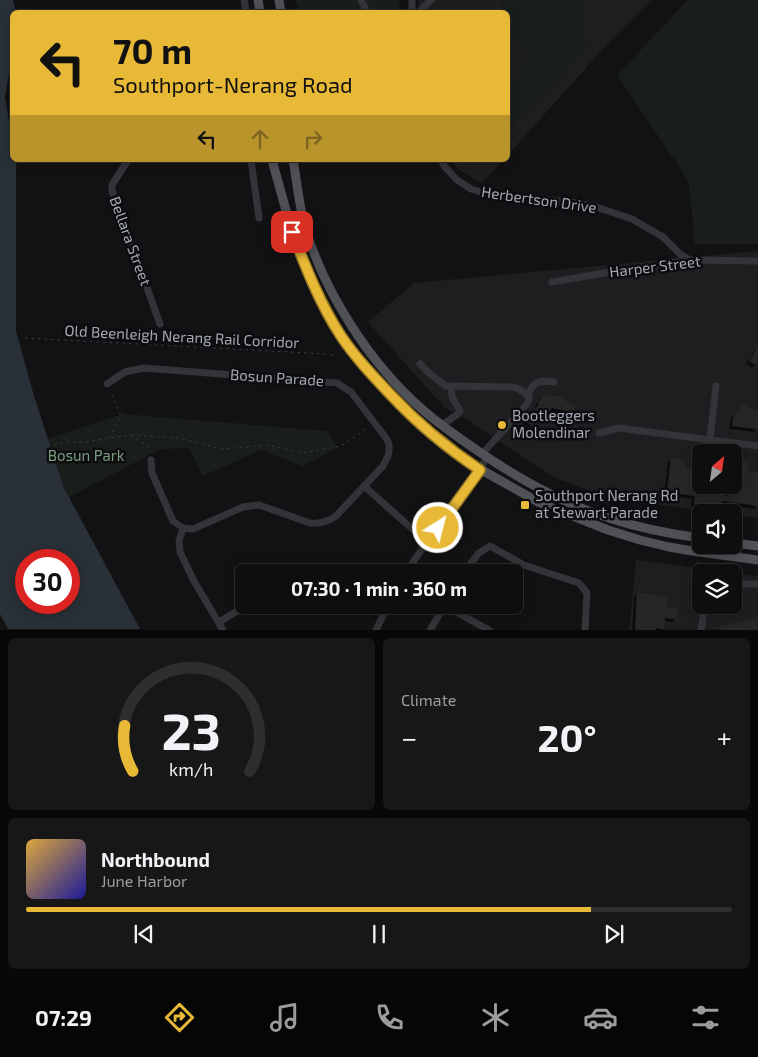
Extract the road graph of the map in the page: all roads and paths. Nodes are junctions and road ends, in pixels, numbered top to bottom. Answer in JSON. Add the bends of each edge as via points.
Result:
{"nodes":[{"id":1,"x":431,"y":0,"type":"edge"},
{"id":2,"x":421,"y":10,"type":"edge"},
{"id":3,"x":127,"y":162,"type":"edge"},
{"id":4,"x":251,"y":162,"type":"edge"},
{"id":5,"x":273,"y":162,"type":"edge"},
{"id":6,"x":293,"y":162,"type":"edge"},
{"id":7,"x":443,"y":162,"type":"edge"},
{"id":8,"x":260,"y":218,"type":"dead end"},
{"id":9,"x":690,"y":260,"type":"junction"},
{"id":10,"x":758,"y":261,"type":"edge"},
{"id":11,"x":552,"y":282,"type":"dead end"},
{"id":12,"x":160,"y":324,"type":"dead end"},
{"id":13,"x":24,"y":338,"type":"dead end"},
{"id":14,"x":337,"y":356,"type":"dead end"},
{"id":15,"x":420,"y":364,"type":"dead end"},
{"id":16,"x":554,"y":382,"type":"dead end"},
{"id":17,"x":107,"y":384,"type":"joint"},
{"id":18,"x":452,"y":386,"type":"junction"},
{"id":19,"x":716,"y":386,"type":"dead end"},
{"id":20,"x":528,"y":395,"type":"junction"},
{"id":21,"x":375,"y":423,"type":"junction"},
{"id":22,"x":442,"y":425,"type":"junction"},
{"id":23,"x":600,"y":433,"type":"dead end"},
{"id":24,"x":131,"y":435,"type":"junction"},
{"id":25,"x":109,"y":438,"type":"junction"},
{"id":26,"x":710,"y":439,"type":"junction"},
{"id":27,"x":54,"y":445,"type":"dead end"},
{"id":28,"x":758,"y":446,"type":"edge"},
{"id":29,"x":484,"y":456,"type":"junction"},
{"id":30,"x":151,"y":460,"type":"joint"},
{"id":31,"x":480,"y":470,"type":"junction"},
{"id":32,"x":364,"y":486,"type":"junction"},
{"id":33,"x":183,"y":528,"type":"junction"},
{"id":34,"x":692,"y":536,"type":"edge"},
{"id":35,"x":428,"y":542,"type":"junction"},
{"id":36,"x":742,"y":544,"type":"edge"},
{"id":37,"x":758,"y":546,"type":"edge"},
{"id":38,"x":698,"y":560,"type":"dead end"},
{"id":39,"x":758,"y":560,"type":"edge"},
{"id":40,"x":413,"y":564,"type":"edge"},
{"id":41,"x":470,"y":564,"type":"edge"},
{"id":42,"x":522,"y":564,"type":"edge"},
{"id":43,"x":523,"y":564,"type":"edge"},
{"id":44,"x":698,"y":564,"type":"edge"},
{"id":45,"x":742,"y":584,"type":"edge"},
{"id":46,"x":758,"y":584,"type":"edge"},
{"id":47,"x":235,"y":612,"type":"edge"},
{"id":48,"x":384,"y":614,"type":"edge"},
{"id":49,"x":440,"y":614,"type":"edge"},
{"id":50,"x":461,"y":614,"type":"edge"},
{"id":51,"x":704,"y":614,"type":"edge"},
{"id":52,"x":219,"y":622,"type":"junction"},
{"id":53,"x":223,"y":630,"type":"edge"},
{"id":54,"x":376,"y":630,"type":"edge"},
{"id":55,"x":430,"y":630,"type":"edge"},
{"id":56,"x":489,"y":630,"type":"edge"},
{"id":57,"x":585,"y":630,"type":"edge"},
{"id":58,"x":701,"y":630,"type":"edge"}],
"edges":[{"from":1,"to":2,"type":"street"},
{"from":3,"to":12,"type":"street","name":"Bellara Street","via":[[112,185],[112,191]]},
{"from":4,"to":8,"type":"street"},
{"from":5,"to":31,"type":"main road","via":[[292,232],[315,290],[340,335],[363,366],[406,411]]},
{"from":6,"to":22,"type":"main road","via":[[305,228],[323,274],[344,314],[395,382]]},
{"from":7,"to":9,"type":"street","name":"Herbertson Drive","via":[[457,180],[471,190],[593,206],[632,219],[663,236]]},
{"from":9,"to":10,"type":"street","name":"Harper Street"},
{"from":9,"to":11,"type":"street","name":"Harper Street"},
{"from":13,"to":14,"type":"path","name":"Old Beenleigh Nerang Rail Corridor"},
{"from":15,"to":18,"type":"street","via":[[443,385]]},
{"from":16,"to":20,"type":"street","via":[[537,382]]},
{"from":17,"to":21,"type":"street","name":"Bosun Parade","via":[[125,372],[144,368],[337,383],[351,392]]},
{"from":17,"to":25,"type":"path","via":[[120,413]]},
{"from":18,"to":20,"type":"street","via":[[514,387]]},
{"from":18,"to":22,"type":"street","via":[[451,394],[460,411]]},
{"from":19,"to":26,"type":"street"},
{"from":20,"to":29,"type":"street","via":[[527,404]]},
{"from":21,"to":24,"type":"path","via":[[341,446],[303,452],[268,445],[222,449],[178,438]]},
{"from":21,"to":32,"type":"street","name":"Bosun Parade","via":[[389,444],[388,456]]},
{"from":22,"to":29,"type":"main road"},
{"from":23,"to":26,"type":"street","via":[[618,428]]},
{"from":24,"to":25,"type":"path"},
{"from":24,"to":30,"type":"path","via":[[148,446]]},
{"from":25,"to":27,"type":"path"},
{"from":26,"to":28,"type":"street"},
{"from":29,"to":31,"type":"street"},
{"from":29,"to":34,"type":"main road","via":[[528,484],[592,513],[643,528]]},
{"from":30,"to":33,"type":"street","via":[[152,474],[172,521]]},
{"from":31,"to":35,"type":"street"},
{"from":31,"to":39,"type":"main road","via":[[540,503],[608,530],[692,551]]},
{"from":32,"to":33,"type":"street","name":"Bosun Parade","via":[[336,516],[322,523],[259,505],[243,507],[194,529]]},
{"from":32,"to":35,"type":"street"},
{"from":33,"to":52,"type":"street","via":[[180,552]]},
{"from":35,"to":40,"type":"street"},
{"from":36,"to":37,"type":"main road"},
{"from":38,"to":44,"type":"path"},
{"from":41,"to":42,"type":"street","via":[[479,552],[490,546]]},
{"from":43,"to":57,"type":"street","via":[[579,583],[587,593]]},
{"from":45,"to":46,"type":"street"},
{"from":47,"to":52,"type":"street"},
{"from":48,"to":54,"type":"street"},
{"from":49,"to":55,"type":"street"},
{"from":50,"to":56,"type":"street"},
{"from":51,"to":58,"type":"street"},
{"from":52,"to":53,"type":"street"}]}
